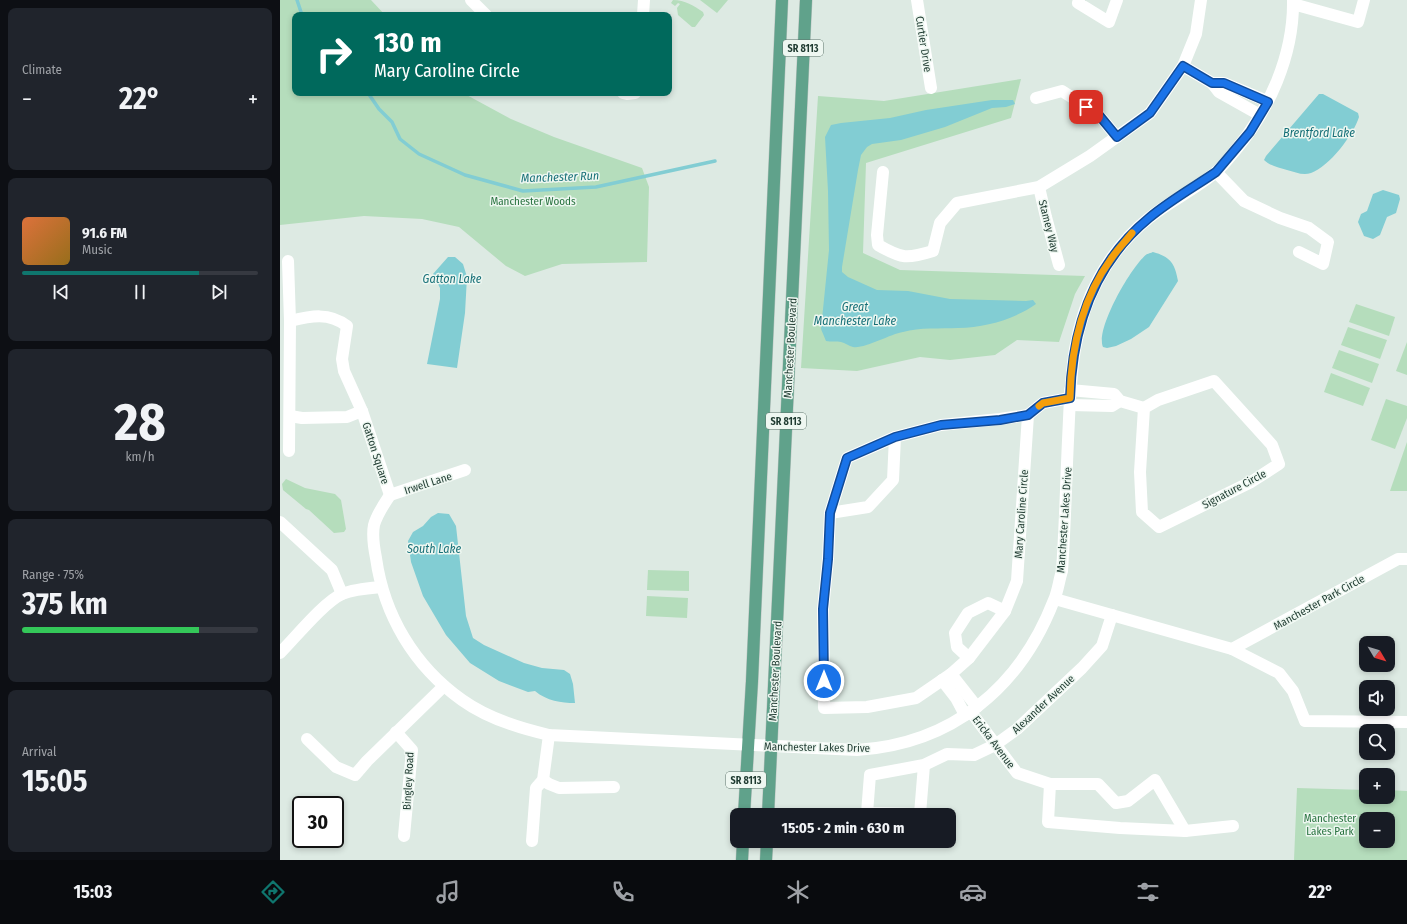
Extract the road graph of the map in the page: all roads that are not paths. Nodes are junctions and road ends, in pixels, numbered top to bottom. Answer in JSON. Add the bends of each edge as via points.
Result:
{"nodes":[{"id":1,"x":471,"y":0,"type":"edge"},
{"id":2,"x":644,"y":0,"type":"edge"},
{"id":3,"x":782,"y":0,"type":"edge"},
{"id":4,"x":806,"y":0,"type":"edge"},
{"id":5,"x":917,"y":0,"type":"edge"},
{"id":6,"x":1079,"y":0,"type":"edge"},
{"id":7,"x":1117,"y":0,"type":"edge"},
{"id":8,"x":1201,"y":0,"type":"edge"},
{"id":9,"x":1364,"y":0,"type":"edge"},
{"id":10,"x":1293,"y":2,"type":"edge"},
{"id":11,"x":483,"y":12,"type":"edge"},
{"id":12,"x":644,"y":12,"type":"edge"},
{"id":13,"x":1183,"y":66,"type":"junction"},
{"id":14,"x":1212,"y":83,"type":"junction"},
{"id":15,"x":931,"y":88,"type":"dead end"},
{"id":16,"x":1036,"y":98,"type":"dead end"},
{"id":17,"x":1268,"y":102,"type":"junction"},
{"id":18,"x":1260,"y":115,"type":"junction"},
{"id":19,"x":1117,"y":137,"type":"junction"},
{"id":20,"x":883,"y":172,"type":"dead end"},
{"id":21,"x":1216,"y":172,"type":"junction"},
{"id":22,"x":1040,"y":187,"type":"junction"},
{"id":23,"x":1299,"y":252,"type":"dead end"},
{"id":24,"x":288,"y":261,"type":"dead end"},
{"id":25,"x":1058,"y":265,"type":"dead end"},
{"id":26,"x":290,"y":321,"type":"junction"},
{"id":27,"x":1070,"y":398,"type":"junction"},
{"id":28,"x":1144,"y":408,"type":"junction"},
{"id":29,"x":362,"y":411,"type":"junction"},
{"id":30,"x":1028,"y":415,"type":"junction"},
{"id":31,"x":290,"y":416,"type":"junction"},
{"id":32,"x":895,"y":437,"type":"junction"},
{"id":33,"x":289,"y":451,"type":"dead end"},
{"id":34,"x":465,"y":470,"type":"dead end"},
{"id":35,"x":390,"y":495,"type":"junction"},
{"id":36,"x":830,"y":513,"type":"junction"},
{"id":37,"x":280,"y":522,"type":"edge"},
{"id":38,"x":1407,"y":559,"type":"edge"},
{"id":39,"x":381,"y":586,"type":"junction"},
{"id":40,"x":342,"y":594,"type":"junction"},
{"id":41,"x":1055,"y":599,"type":"junction"},
{"id":42,"x":1005,"y":611,"type":"junction"},
{"id":43,"x":1112,"y":615,"type":"junction"},
{"id":44,"x":1232,"y":649,"type":"junction"},
{"id":45,"x":280,"y":654,"type":"edge"},
{"id":46,"x":969,"y":658,"type":"junction"},
{"id":47,"x":946,"y":677,"type":"junction"},
{"id":48,"x":444,"y":686,"type":"junction"},
{"id":49,"x":971,"y":711,"type":"junction"},
{"id":50,"x":1407,"y":722,"type":"edge"},
{"id":51,"x":396,"y":732,"type":"junction"},
{"id":52,"x":549,"y":735,"type":"junction"},
{"id":53,"x":307,"y":739,"type":"dead end"},
{"id":54,"x":748,"y":745,"type":"junction"},
{"id":55,"x":995,"y":745,"type":"junction"},
{"id":56,"x":772,"y":746,"type":"junction"},
{"id":57,"x":924,"y":765,"type":"junction"},
{"id":58,"x":543,"y":780,"type":"junction"},
{"id":59,"x":1050,"y":784,"type":"junction"},
{"id":60,"x":614,"y":787,"type":"dead end"},
{"id":61,"x":744,"y":808,"type":"edge"},
{"id":62,"x":768,"y":808,"type":"edge"},
{"id":63,"x":1233,"y":826,"type":"dead end"},
{"id":64,"x":1185,"y":831,"type":"junction"},
{"id":65,"x":404,"y":836,"type":"dead end"},
{"id":66,"x":532,"y":841,"type":"dead end"},
{"id":67,"x":743,"y":848,"type":"edge"},
{"id":68,"x":767,"y":848,"type":"edge"},
{"id":69,"x":742,"y":860,"type":"edge"},
{"id":70,"x":766,"y":860,"type":"edge"}],
"edges":[{"from":1,"to":11,"type":"street"},
{"from":2,"to":12,"type":"street"},
{"from":3,"to":54,"type":"main road","name":"Manchester Boulevard","number":"SR 8113"},
{"from":4,"to":56,"type":"main road","name":"Manchester Boulevard","number":"SR 8113"},
{"from":5,"to":15,"type":"street","name":"Curtier Drive"},
{"from":6,"to":7,"type":"street","via":[[1078,3],[1109,22]]},
{"from":8,"to":13,"type":"street","via":[[1196,34]]},
{"from":9,"to":10,"type":"street","via":[[1358,22]]},
{"from":10,"to":17,"type":"street","name":"Manchester Lakes Drive","via":[[1292,26],[1287,48]]},
{"from":13,"to":14,"type":"street"},
{"from":13,"to":19,"type":"street","via":[[1150,113]]},
{"from":14,"to":17,"type":"street","via":[[1224,83]]},
{"from":14,"to":18,"type":"street","via":[[1219,92]]},
{"from":16,"to":19,"type":"street","via":[[1062,92],[1098,114]]},
{"from":17,"to":18,"type":"street","name":"Manchester Lakes Drive"},
{"from":18,"to":21,"type":"street","name":"Manchester Lakes Drive","via":[[1246,137]]},
{"from":19,"to":22,"type":"street"},
{"from":20,"to":22,"type":"street","via":[[878,245],[894,254],[912,258],[933,251],[940,223],[957,204]]},
{"from":21,"to":23,"type":"street","via":[[1244,201],[1308,228],[1328,242],[1323,264]]},
{"from":21,"to":27,"type":"street","name":"Manchester Lakes Drive","via":[[1150,217],[1135,230],[1111,259],[1096,283],[1082,316],[1075,343]]},
{"from":22,"to":25,"type":"street","name":"Stamey Way"},
{"from":24,"to":26,"type":"street"},
{"from":26,"to":29,"type":"street","name":"Gatton Square","via":[[325,316],[346,326],[342,359],[344,371]]},
{"from":26,"to":31,"type":"street"},
{"from":27,"to":28,"type":"street","via":[[1114,394],[1120,401]]},
{"from":27,"to":30,"type":"street","name":"Mary Caroline Circle","via":[[1043,403]]},
{"from":27,"to":41,"type":"street","name":"Manchester Lakes Drive","via":[[1062,571]]},
{"from":28,"to":28,"type":"street","name":"Signature Circle","via":[[1140,472],[1142,512],[1160,527],[1251,482],[1279,464],[1272,445],[1214,381],[1158,400]]},
{"from":29,"to":31,"type":"street","name":"Gatton Square","via":[[347,417]]},
{"from":29,"to":35,"type":"street","name":"Gatton Square"},
{"from":30,"to":32,"type":"street","name":"Mary Caroline Circle","via":[[941,425]]},
{"from":30,"to":42,"type":"street","name":"Mary Caroline Circle","via":[[1017,581]]},
{"from":31,"to":33,"type":"street"},
{"from":32,"to":36,"type":"street","name":"Mary Caroline Circle","via":[[847,458]]},
{"from":32,"to":36,"type":"street","via":[[893,480],[868,507]]},
{"from":34,"to":35,"type":"street","name":"Irwell Lane"},
{"from":35,"to":39,"type":"street","name":"Manchester Lakes Drive","via":[[374,525],[374,547]]},
{"from":36,"to":47,"type":"street","name":"Mary Caroline Circle","via":[[823,609],[824,708],[867,707],[916,698]]},
{"from":37,"to":40,"type":"street","via":[[332,570]]},
{"from":38,"to":44,"type":"street","name":"Manchester Park Circle","via":[[1398,559]]},
{"from":39,"to":40,"type":"street"},
{"from":39,"to":48,"type":"street","name":"Manchester Lakes Drive","via":[[404,638],[420,661]]},
{"from":40,"to":45,"type":"street","via":[[324,608]]},
{"from":41,"to":43,"type":"street"},
{"from":41,"to":49,"type":"street","name":"Manchester Lakes Drive","via":[[1031,649],[1016,670],[1000,688]]},
{"from":42,"to":46,"type":"street","name":"Mary Caroline Circle"},
{"from":42,"to":46,"type":"street","via":[[988,603],[968,614],[955,633],[956,647]]},
{"from":43,"to":44,"type":"street"},
{"from":43,"to":55,"type":"street","name":"Alexander Avenue","via":[[1102,646],[1017,729]]},
{"from":44,"to":50,"type":"street","via":[[1279,673],[1293,691],[1305,721]]},
{"from":46,"to":47,"type":"street","name":"Mary Caroline Circle"},
{"from":47,"to":49,"type":"street"},
{"from":48,"to":51,"type":"street"},
{"from":48,"to":52,"type":"street","name":"Manchester Lakes Drive","via":[[485,714]]},
{"from":49,"to":55,"type":"street","name":"Ericka Avenue"},
{"from":49,"to":56,"type":"street","name":"Manchester Lakes Drive","via":[[930,734],[874,749]]},
{"from":51,"to":53,"type":"street","via":[[355,775],[336,767]]},
{"from":51,"to":65,"type":"street","name":"Bingley Road","via":[[412,750]]},
{"from":52,"to":54,"type":"street","name":"Manchester Lakes Drive"},
{"from":52,"to":58,"type":"street"},
{"from":54,"to":56,"type":"street","name":"Manchester Lakes Drive"},
{"from":54,"to":61,"type":"main road","name":"Manchester Boulevard","number":"SR 8113"},
{"from":55,"to":57,"type":"street","name":"Alexander Avenue","via":[[974,755],[947,754]]},
{"from":55,"to":59,"type":"street","name":"Ericka Avenue","via":[[1018,774]]},
{"from":56,"to":62,"type":"main road","name":"Manchester Boulevard","number":"SR 8113"},
{"from":57,"to":57,"type":"street","name":"Alexander Avenue","via":[[920,814],[867,813],[870,775]]},
{"from":58,"to":60,"type":"street","via":[[559,788]]},
{"from":58,"to":66,"type":"street","via":[[536,788]]},
{"from":59,"to":64,"type":"street","via":[[1048,822]]},
{"from":59,"to":64,"type":"street","name":"Ericka Avenue","via":[[1098,784],[1116,803],[1128,801],[1155,780]]},
{"from":63,"to":64,"type":"street"},
{"from":67,"to":69,"type":"main road"},
{"from":68,"to":70,"type":"main road"}]}
